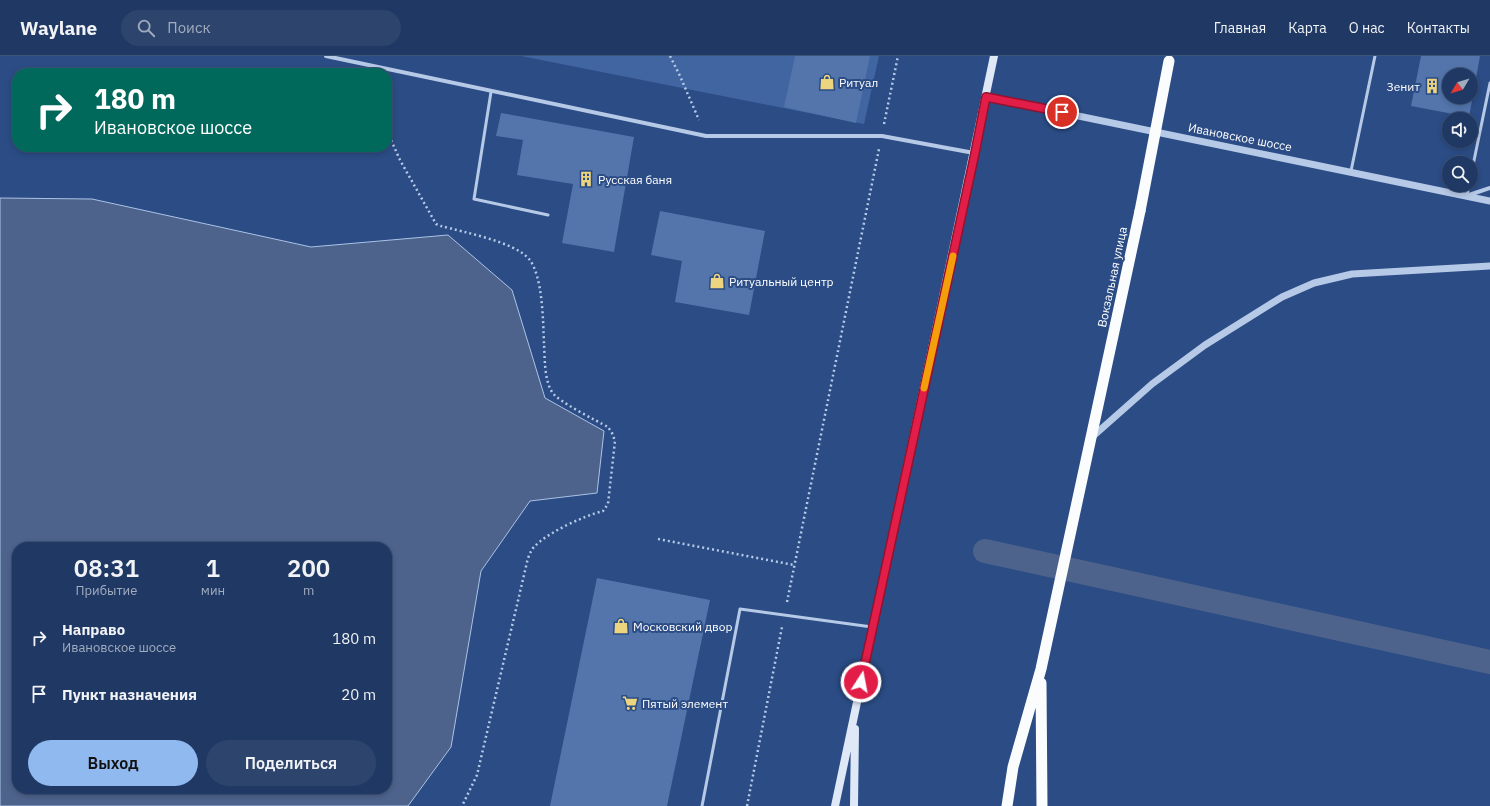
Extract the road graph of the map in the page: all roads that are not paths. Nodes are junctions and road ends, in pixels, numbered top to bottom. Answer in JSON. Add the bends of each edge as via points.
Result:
{"nodes":[{"id":1,"x":326,"y":56,"type":"edge"},
{"id":2,"x":994,"y":56,"type":"edge"},
{"id":3,"x":1375,"y":56,"type":"edge"},
{"id":4,"x":1169,"y":58,"type":"edge"},
{"id":5,"x":381,"y":68,"type":"edge"},
{"id":6,"x":392,"y":70,"type":"edge"},
{"id":7,"x":1490,"y":83,"type":"edge"},
{"id":8,"x":491,"y":92,"type":"junction"},
{"id":9,"x":986,"y":97,"type":"junction"},
{"id":10,"x":975,"y":153,"type":"junction"},
{"id":11,"x":1475,"y":156,"type":"edge"},
{"id":12,"x":1350,"y":171,"type":"junction"},
{"id":13,"x":1490,"y":188,"type":"edge"},
{"id":14,"x":1468,"y":192,"type":"edge"},
{"id":15,"x":1467,"y":196,"type":"junction"},
{"id":16,"x":1490,"y":201,"type":"edge"},
{"id":17,"x":548,"y":214,"type":"dead end"},
{"id":18,"x":1490,"y":266,"type":"edge"},
{"id":19,"x":1091,"y":438,"type":"junction"},
{"id":20,"x":872,"y":627,"type":"junction"},
{"id":21,"x":1041,"y":669,"type":"junction"},
{"id":22,"x":855,"y":710,"type":"junction"},
{"id":23,"x":702,"y":806,"type":"edge"},
{"id":24,"x":835,"y":806,"type":"edge"},
{"id":25,"x":854,"y":806,"type":"edge"},
{"id":26,"x":1007,"y":806,"type":"edge"},
{"id":27,"x":1042,"y":806,"type":"edge"}],
"edges":[{"from":1,"to":5,"type":"street"},
{"from":2,"to":9,"type":"main road"},
{"from":3,"to":12,"type":"lane"},
{"from":4,"to":19,"type":"highway","name":"Вокзальная улица","bridge":true,"via":[[1140,211]]},
{"from":6,"to":8,"type":"street"},
{"from":7,"to":11,"type":"lane"},
{"from":8,"to":10,"type":"street","via":[[706,136],[882,136]]},
{"from":8,"to":17,"type":"lane","via":[[474,198]]},
{"from":9,"to":10,"type":"main road"},
{"from":9,"to":12,"type":"street","name":"Ивановское шоссе"},
{"from":10,"to":20,"type":"main road"},
{"from":12,"to":15,"type":"street","name":"Ивановское шоссе"},
{"from":13,"to":15,"type":"street"},
{"from":14,"to":15,"type":"lane"},
{"from":15,"to":16,"type":"street","name":"Ивановское шоссе"},
{"from":18,"to":19,"type":"street","via":[[1352,274],[1314,282],[1282,297],[1205,345],[1152,384]]},
{"from":19,"to":21,"type":"highway","name":"Вокзальная улица"},
{"from":20,"to":22,"type":"main road"},
{"from":20,"to":23,"type":"lane","via":[[740,609]]},
{"from":21,"to":26,"type":"highway","via":[[1013,767]]},
{"from":21,"to":27,"type":"highway"},
{"from":22,"to":24,"type":"main road"},
{"from":22,"to":25,"type":"main road"}]}
